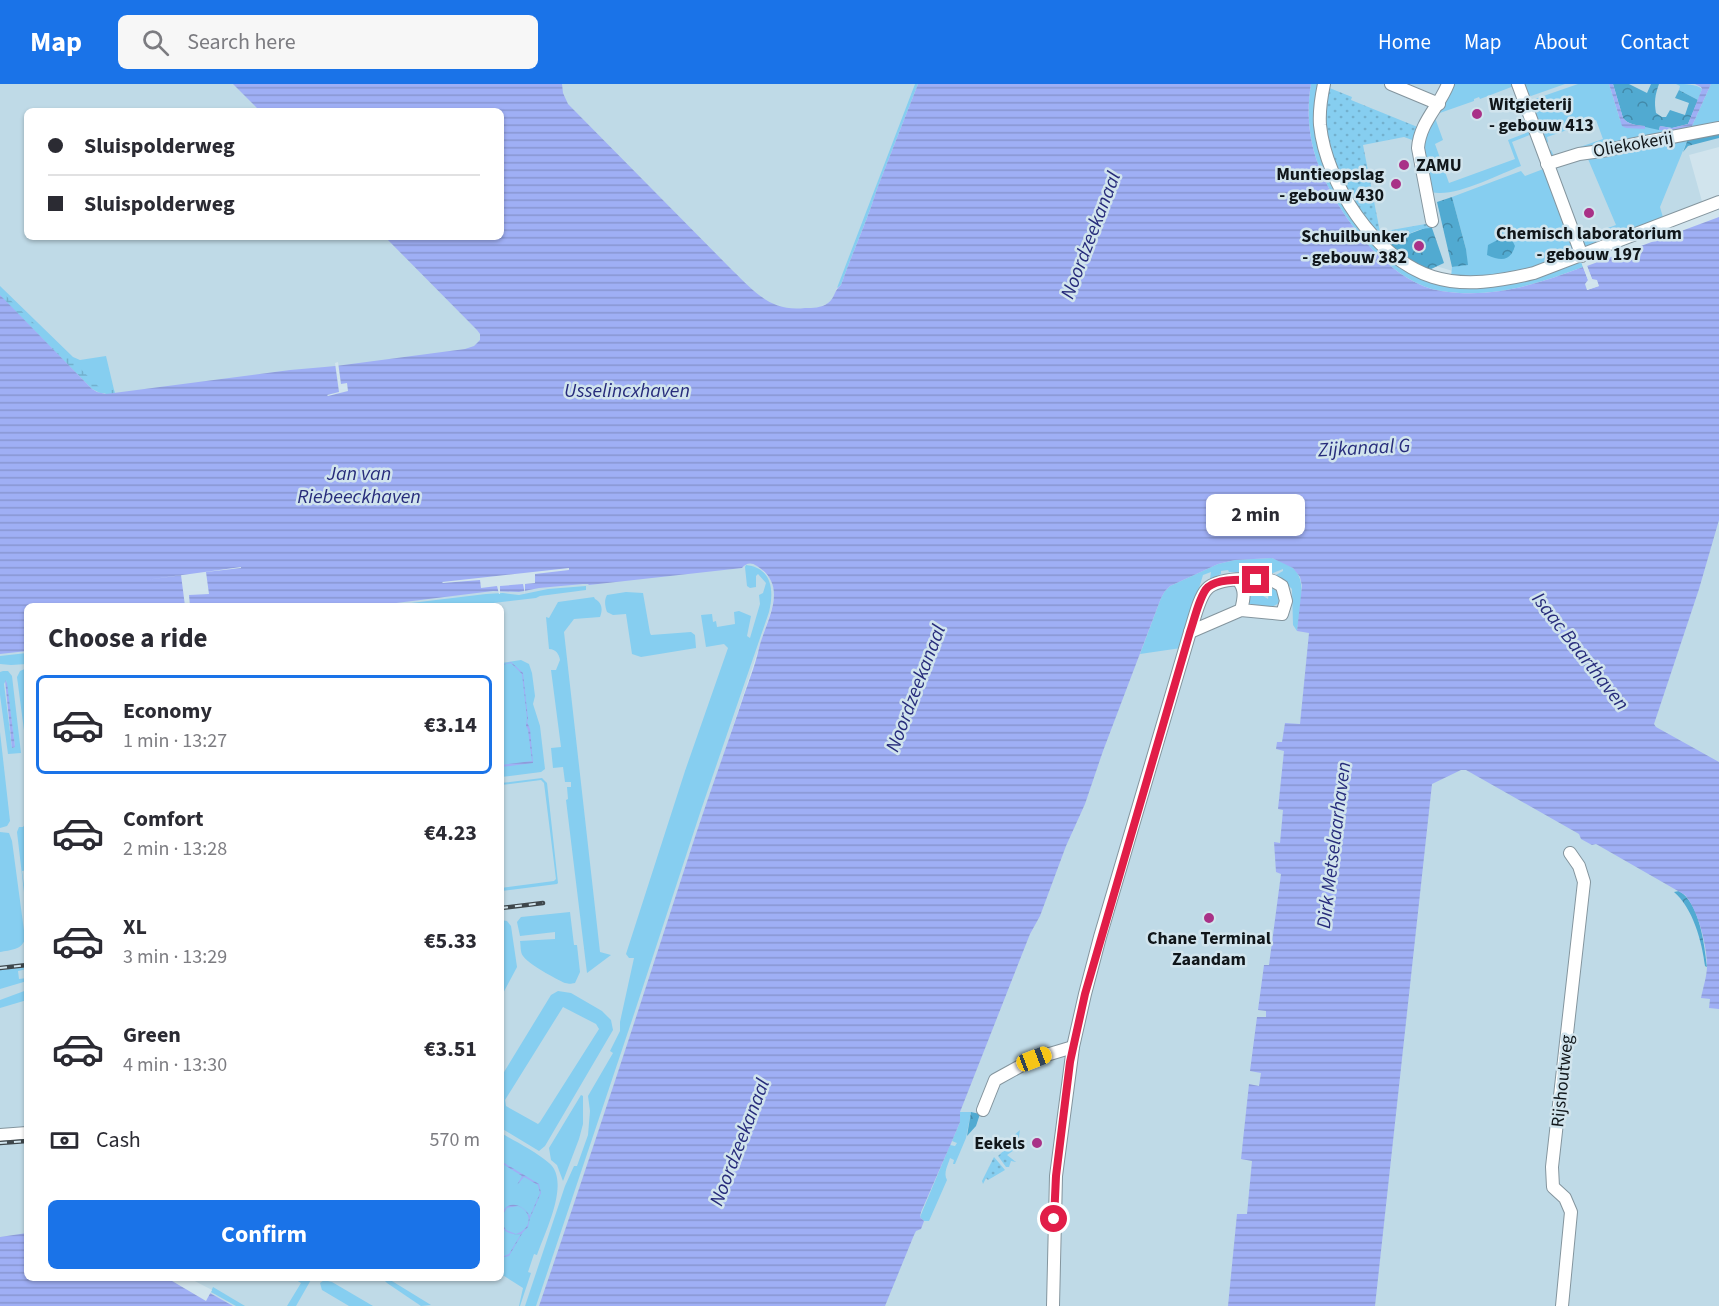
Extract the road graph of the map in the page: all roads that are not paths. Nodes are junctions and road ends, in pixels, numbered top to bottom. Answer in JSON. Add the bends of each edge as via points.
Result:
{"nodes":[{"id":1,"x":1324,"y":84,"type":"edge"},
{"id":2,"x":1391,"y":84,"type":"edge"},
{"id":3,"x":1448,"y":84,"type":"edge"},
{"id":4,"x":1518,"y":84,"type":"edge"},
{"id":5,"x":1439,"y":105,"type":"junction"},
{"id":6,"x":1719,"y":128,"type":"edge"},
{"id":7,"x":1547,"y":164,"type":"junction"},
{"id":8,"x":1719,"y":202,"type":"edge"},
{"id":9,"x":1432,"y":221,"type":"dead end"},
{"id":10,"x":1582,"y":256,"type":"junction"},
{"id":11,"x":1238,"y":580,"type":"junction"},
{"id":12,"x":1240,"y":610,"type":"junction"},
{"id":13,"x":1190,"y":632,"type":"junction"},
{"id":14,"x":1570,"y":853,"type":"dead end"},
{"id":15,"x":1073,"y":1047,"type":"junction"},
{"id":16,"x":983,"y":1110,"type":"dead end"},
{"id":17,"x":24,"y":1133,"type":"edge"},
{"id":18,"x":0,"y":1135,"type":"edge"},
{"id":19,"x":1053,"y":1306,"type":"edge"},
{"id":20,"x":1562,"y":1306,"type":"edge"}],
"edges":[{"from":1,"to":10,"type":"street","via":[[1320,110],[1322,138],[1335,179],[1359,219],[1406,264],[1432,277],[1469,282],[1510,279]]},
{"from":2,"to":5,"type":"street"},
{"from":3,"to":5,"type":"street"},
{"from":4,"to":7,"type":"street"},
{"from":5,"to":9,"type":"street","via":[[1419,136],[1418,148]]},
{"from":6,"to":7,"type":"street","name":"Oliekokerij","via":[[1579,154]]},
{"from":7,"to":10,"type":"street"},
{"from":8,"to":10,"type":"street"},
{"from":11,"to":12,"type":"street","via":[[1243,585],[1244,597]]},
{"from":11,"to":12,"type":"street","via":[[1273,580],[1282,586],[1286,601],[1282,614]]},
{"from":11,"to":13,"type":"street","via":[[1208,586]]},
{"from":12,"to":13,"type":"street"},
{"from":13,"to":15,"type":"street","via":[[1100,937]]},
{"from":14,"to":20,"type":"street","name":"Rijshoutweg","via":[[1584,882],[1552,1167],[1553,1187],[1565,1198],[1571,1212]]},
{"from":15,"to":16,"type":"street","via":[[1034,1059],[995,1080]]},
{"from":15,"to":19,"type":"street","via":[[1056,1176]]},
{"from":17,"to":18,"type":"street"}]}
